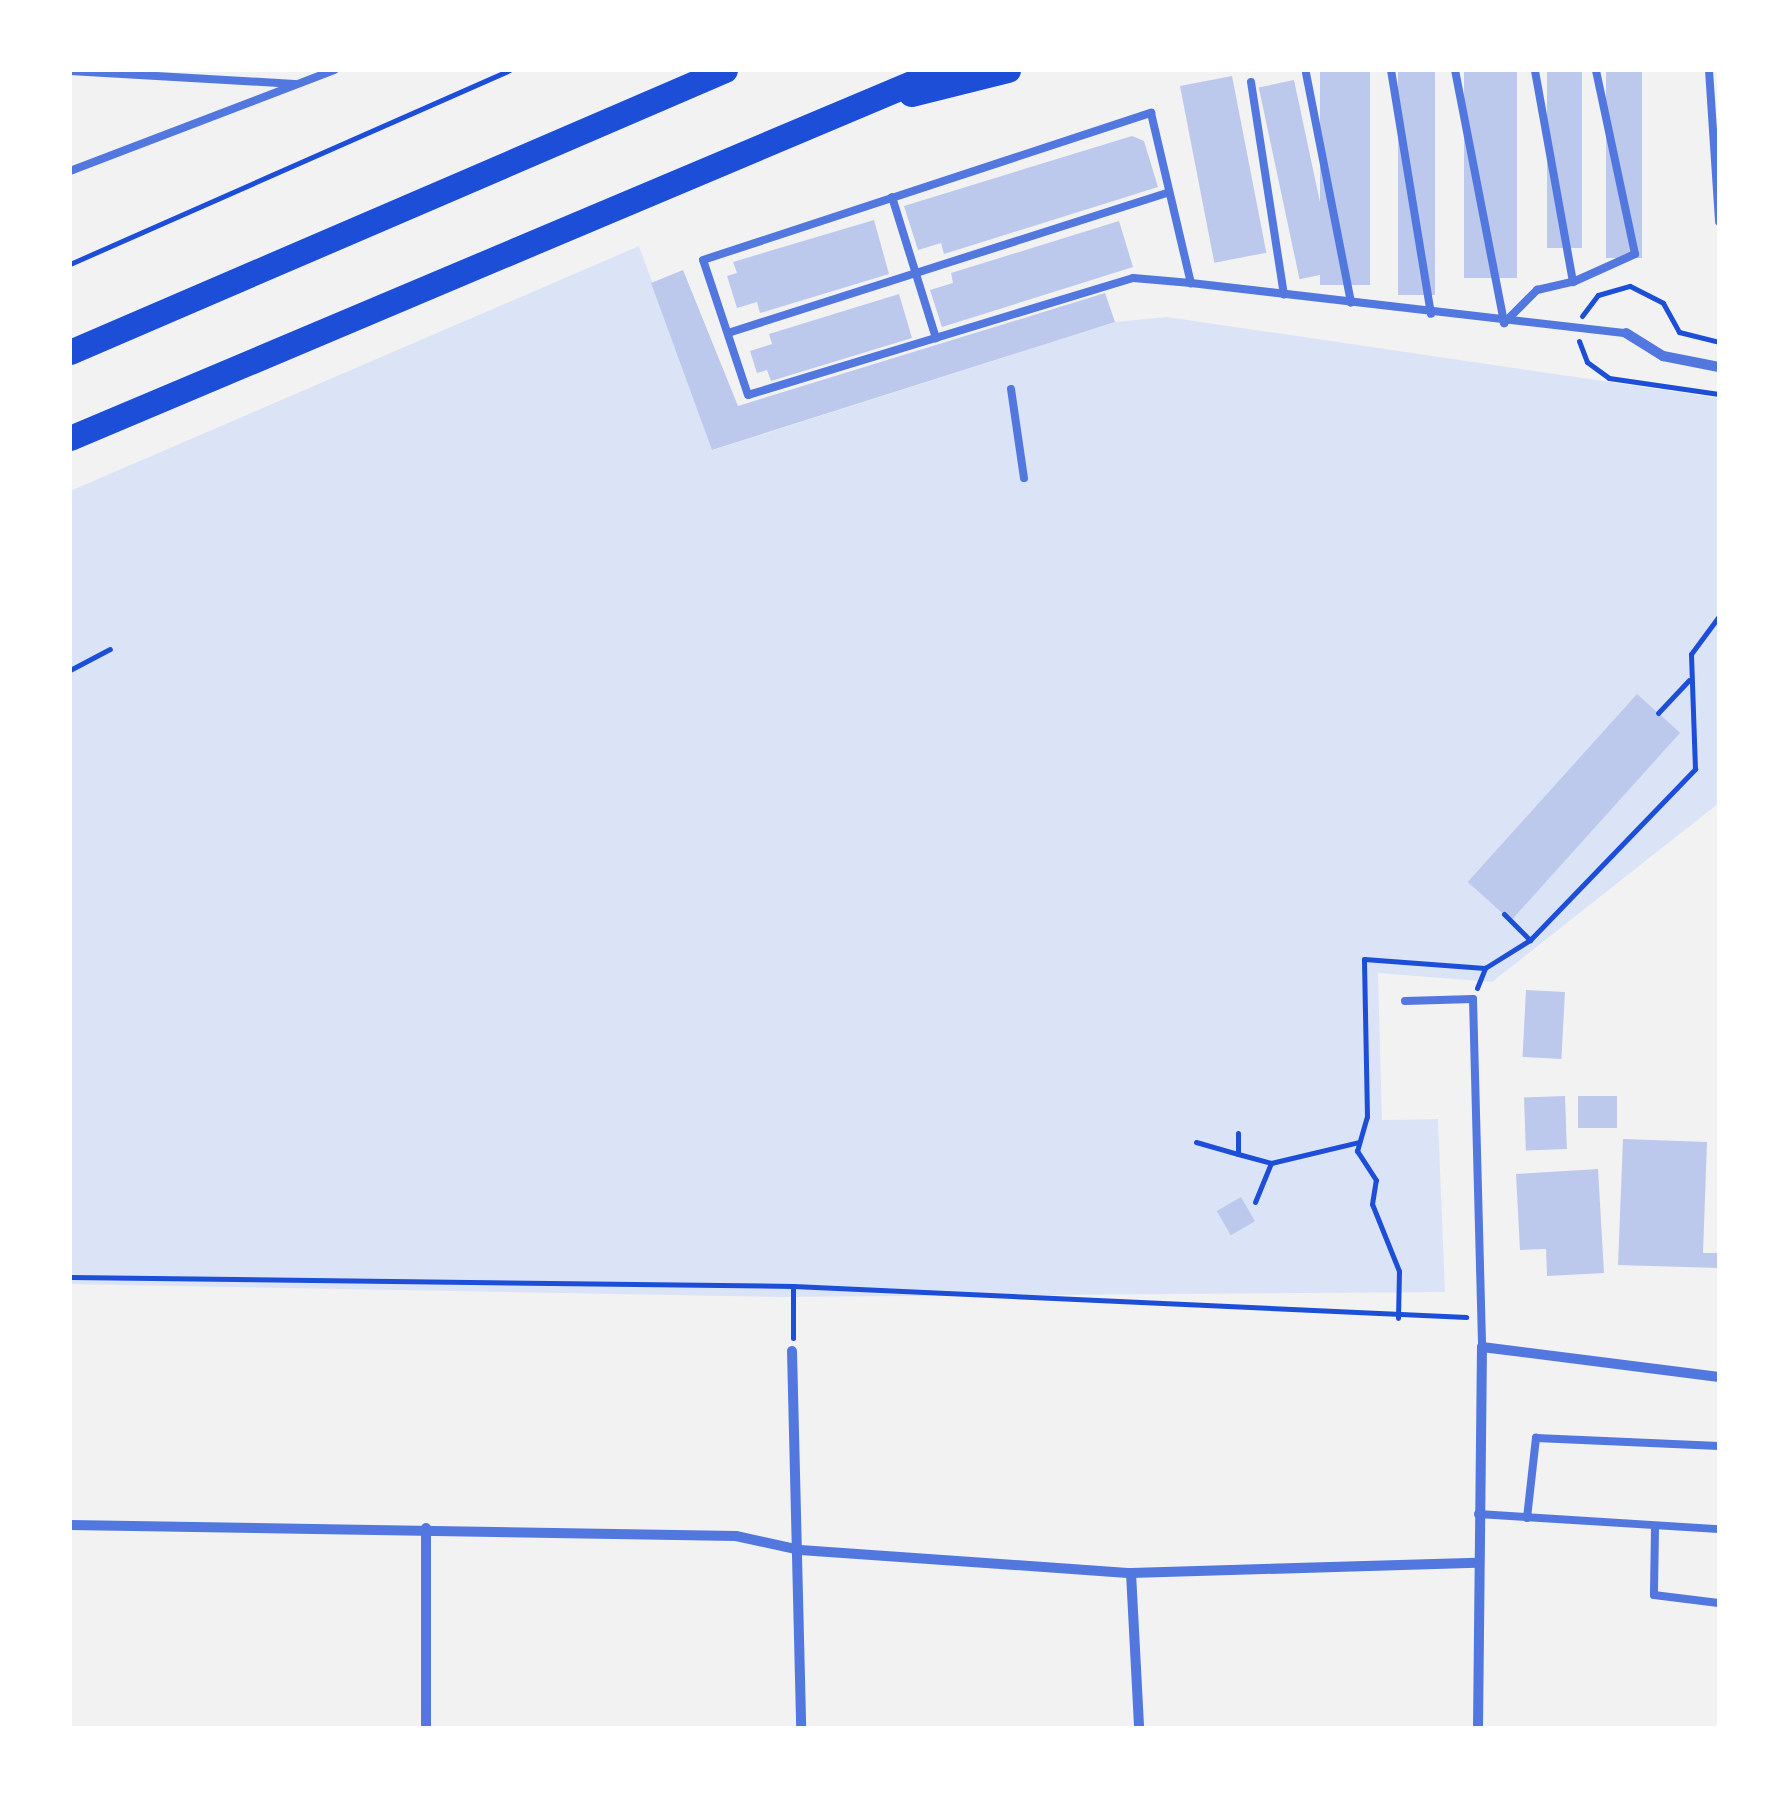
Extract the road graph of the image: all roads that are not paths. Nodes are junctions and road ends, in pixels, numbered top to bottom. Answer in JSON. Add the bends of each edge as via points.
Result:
{"nodes":[{"id":1,"x":334,"y":70,"type":"edge"},
{"id":2,"x":724,"y":70,"type":"edge"},
{"id":3,"x":942,"y":70,"type":"edge"},
{"id":4,"x":1008,"y":70,"type":"edge"},
{"id":5,"x":1391,"y":70,"type":"edge"},
{"id":6,"x":1455,"y":70,"type":"edge"},
{"id":7,"x":1535,"y":70,"type":"edge"},
{"id":8,"x":1596,"y":70,"type":"edge"},
{"id":9,"x":1709,"y":70,"type":"edge"},
{"id":10,"x":70,"y":71,"type":"edge"},
{"id":11,"x":1306,"y":73,"type":"dead end"},
{"id":12,"x":1251,"y":82,"type":"dead end"},
{"id":13,"x":298,"y":84,"type":"junction"},
{"id":14,"x":866,"y":102,"type":"junction"},
{"id":15,"x":70,"y":172,"type":"edge"},
{"id":16,"x":1170,"y":192,"type":"junction"},
{"id":17,"x":892,"y":197,"type":"junction"},
{"id":18,"x":1719,"y":222,"type":"edge"},
{"id":19,"x":916,"y":273,"type":"junction"},
{"id":20,"x":1190,"y":282,"type":"junction"},
{"id":21,"x":1572,"y":282,"type":"junction"},
{"id":22,"x":1284,"y":294,"type":"junction"},
{"id":23,"x":1350,"y":303,"type":"junction"},
{"id":24,"x":1431,"y":314,"type":"junction"},
{"id":25,"x":1504,"y":323,"type":"junction"},
{"id":26,"x":1626,"y":333,"type":"joint"},
{"id":27,"x":728,"y":334,"type":"junction"},
{"id":28,"x":936,"y":338,"type":"junction"},
{"id":29,"x":70,"y":352,"type":"edge"},
{"id":30,"x":1719,"y":367,"type":"edge"},
{"id":31,"x":1011,"y":389,"type":"dead end"},
{"id":32,"x":70,"y":438,"type":"edge"},
{"id":33,"x":1024,"y":478,"type":"dead end"},
{"id":34,"x":1405,"y":1000,"type":"dead end"},
{"id":35,"x":1482,"y":1347,"type":"junction"},
{"id":36,"x":792,"y":1352,"type":"road end"},
{"id":37,"x":1719,"y":1377,"type":"edge"},
{"id":38,"x":1719,"y":1446,"type":"edge"},
{"id":39,"x":1478,"y":1514,"type":"junction"},
{"id":40,"x":1527,"y":1518,"type":"junction"},
{"id":41,"x":70,"y":1525,"type":"edge"},
{"id":42,"x":426,"y":1528,"type":"junction"},
{"id":43,"x":1655,"y":1528,"type":"junction"},
{"id":44,"x":1719,"y":1528,"type":"edge"},
{"id":45,"x":800,"y":1550,"type":"junction"},
{"id":46,"x":1477,"y":1562,"type":"junction"},
{"id":47,"x":1131,"y":1573,"type":"junction"},
{"id":48,"x":1719,"y":1603,"type":"edge"},
{"id":49,"x":426,"y":1728,"type":"edge"},
{"id":50,"x":801,"y":1728,"type":"edge"},
{"id":51,"x":1139,"y":1728,"type":"edge"},
{"id":52,"x":1478,"y":1728,"type":"edge"}],
"edges":[{"from":1,"to":13,"type":"lane"},
{"from":2,"to":29,"type":"highway"},
{"from":3,"to":14,"type":"highway"},
{"from":4,"to":14,"type":"highway"},
{"from":5,"to":24,"type":"lane"},
{"from":6,"to":25,"type":"lane"},
{"from":7,"to":21,"type":"lane"},
{"from":8,"to":21,"type":"lane","via":[[1635,254]]},
{"from":9,"to":18,"type":"lane"},
{"from":10,"to":13,"type":"lane"},
{"from":11,"to":23,"type":"lane"},
{"from":12,"to":22,"type":"lane"},
{"from":13,"to":15,"type":"lane"},
{"from":14,"to":32,"type":"highway"},
{"from":16,"to":17,"type":"lane","via":[[1150,112]]},
{"from":16,"to":19,"type":"lane"},
{"from":16,"to":20,"type":"lane"},
{"from":17,"to":19,"type":"lane"},
{"from":17,"to":27,"type":"lane","via":[[703,260]]},
{"from":19,"to":27,"type":"lane"},
{"from":19,"to":28,"type":"lane"},
{"from":20,"to":22,"type":"lane"},
{"from":20,"to":28,"type":"lane","via":[[1133,278]]},
{"from":21,"to":25,"type":"lane","via":[[1537,290]]},
{"from":22,"to":23,"type":"lane"},
{"from":23,"to":24,"type":"lane"},
{"from":24,"to":25,"type":"lane"},
{"from":25,"to":26,"type":"lane"},
{"from":26,"to":30,"type":"street","via":[[1663,356]]},
{"from":27,"to":28,"type":"lane","via":[[748,394]]},
{"from":31,"to":33,"type":"lane"},
{"from":34,"to":35,"type":"lane","via":[[1472,999]]},
{"from":35,"to":37,"type":"street"},
{"from":35,"to":39,"type":"street"},
{"from":36,"to":45,"type":"street"},
{"from":38,"to":40,"type":"lane","via":[[1536,1438]]},
{"from":39,"to":40,"type":"lane"},
{"from":39,"to":46,"type":"street"},
{"from":40,"to":43,"type":"lane"},
{"from":41,"to":42,"type":"street"},
{"from":42,"to":45,"type":"street","via":[[736,1536]]},
{"from":42,"to":49,"type":"street"},
{"from":43,"to":44,"type":"lane"},
{"from":43,"to":48,"type":"lane","via":[[1654,1595]]},
{"from":45,"to":47,"type":"street"},
{"from":45,"to":50,"type":"street"},
{"from":46,"to":47,"type":"street"},
{"from":46,"to":52,"type":"street"},
{"from":47,"to":51,"type":"street"}]}
